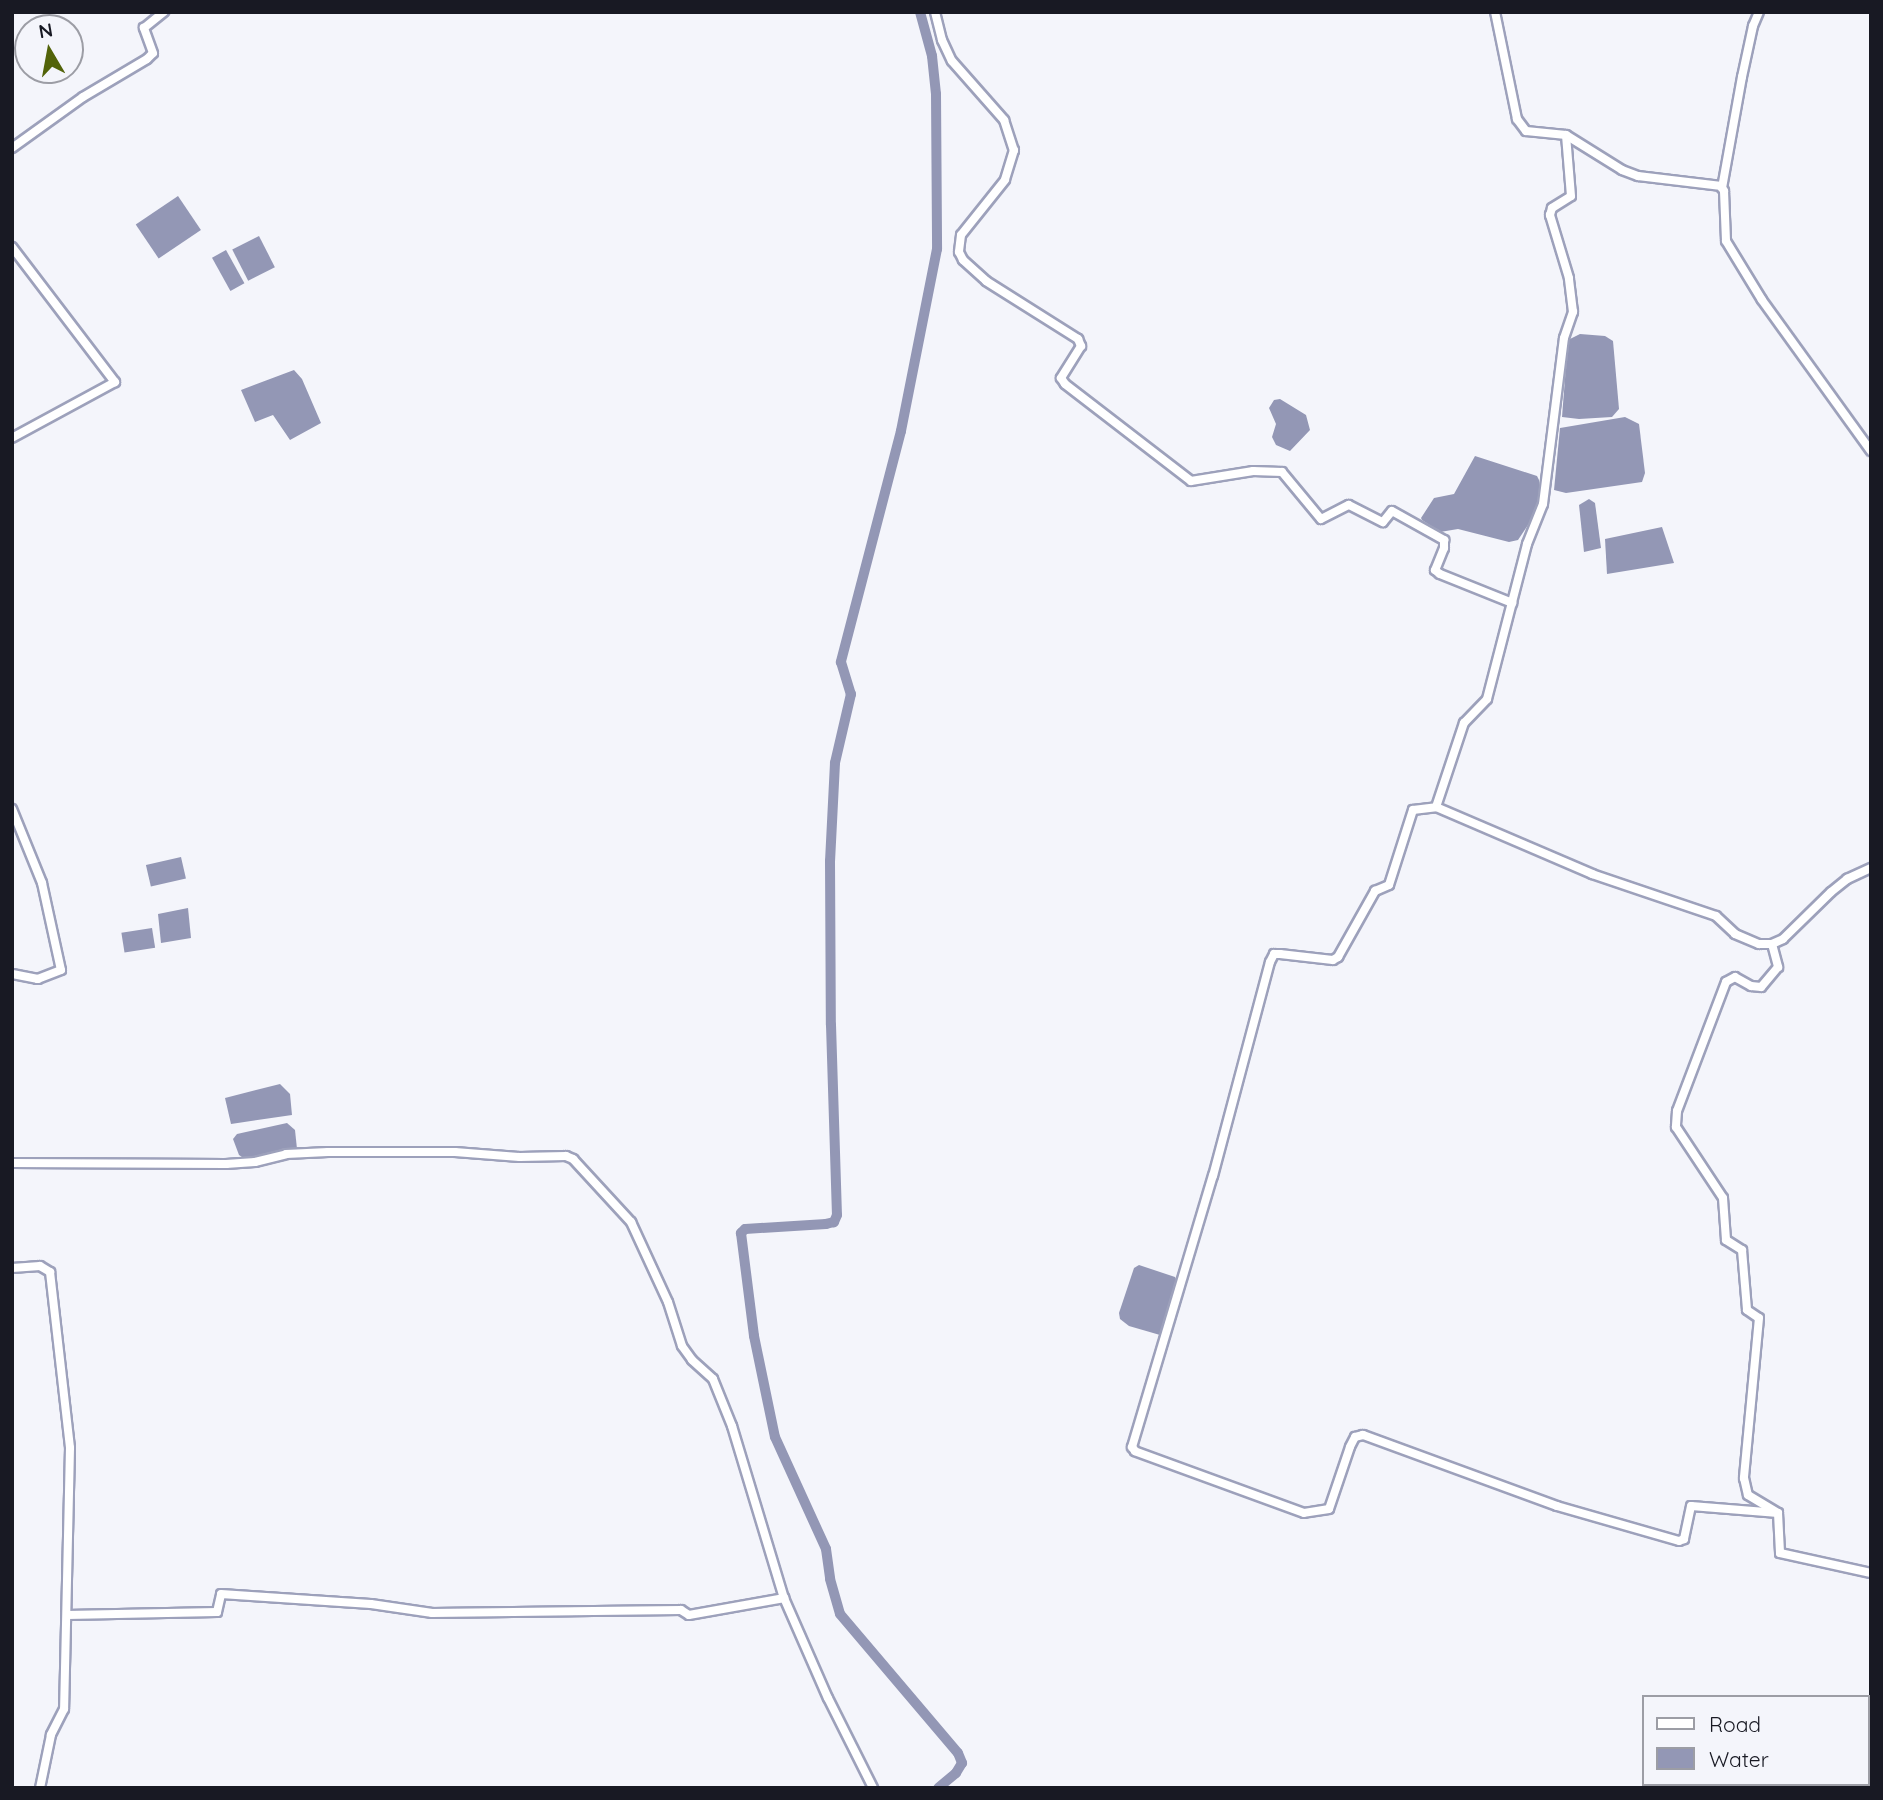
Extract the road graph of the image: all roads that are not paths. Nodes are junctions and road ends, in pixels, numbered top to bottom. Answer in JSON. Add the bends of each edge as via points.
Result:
{"nodes":[{"id":1,"x":164,"y":12,"type":"edge"},
{"id":2,"x":935,"y":12,"type":"edge"},
{"id":3,"x":1495,"y":12,"type":"edge"},
{"id":4,"x":1759,"y":12,"type":"edge"},
{"id":5,"x":1566,"y":135,"type":"junction"},
{"id":6,"x":12,"y":148,"type":"edge"},
{"id":7,"x":1722,"y":188,"type":"junction"},
{"id":8,"x":12,"y":247,"type":"edge"},
{"id":9,"x":12,"y":438,"type":"edge"},
{"id":10,"x":1871,"y":451,"type":"edge"},
{"id":11,"x":1512,"y":603,"type":"junction"},
{"id":12,"x":1436,"y":807,"type":"junction"},
{"id":13,"x":12,"y":808,"type":"edge"},
{"id":14,"x":1871,"y":867,"type":"edge"},
{"id":15,"x":1772,"y":944,"type":"junction"},
{"id":16,"x":12,"y":974,"type":"edge"},
{"id":17,"x":12,"y":1163,"type":"edge"},
{"id":18,"x":12,"y":1268,"type":"edge"},
{"id":19,"x":1779,"y":1513,"type":"junction"},
{"id":20,"x":1871,"y":1573,"type":"edge"},
{"id":21,"x":784,"y":1598,"type":"junction"},
{"id":22,"x":67,"y":1615,"type":"junction"},
{"id":23,"x":40,"y":1788,"type":"edge"},
{"id":24,"x":873,"y":1788,"type":"edge"}],
"edges":[{"from":1,"to":6,"type":"street","via":[[144,28],[153,53],[147,59],[83,97]]},
{"from":2,"to":11,"type":"street","via":[[952,61],[1004,120],[1014,150],[1005,180],[961,235],[959,252],[986,281],[1078,339],[1081,346],[1062,377],[1065,384],[1191,481],[1253,471],[1282,472],[1321,519],[1349,505],[1382,522],[1392,511],[1444,540],[1435,570]]},
{"from":3,"to":5,"type":"street","via":[[1517,119],[1526,131]]},
{"from":4,"to":7,"type":"street"},
{"from":5,"to":7,"type":"street","via":[[1638,176]]},
{"from":5,"to":11,"type":"street","via":[[1571,196],[1552,208],[1550,215],[1569,278],[1573,312],[1564,338],[1543,504]]},
{"from":7,"to":10,"type":"street","via":[[1726,241],[1762,300]]},
{"from":8,"to":9,"type":"street","via":[[115,382]]},
{"from":11,"to":12,"type":"street","via":[[1486,699],[1464,723]]},
{"from":12,"to":15,"type":"street","via":[[1592,874],[1716,916],[1748,940]]},
{"from":12,"to":19,"type":"street","via":[[1413,810],[1389,886],[1375,891],[1338,957],[1274,954],[1132,1447],[1304,1513],[1329,1510],[1354,1437],[1363,1435],[1557,1506],[1679,1541],[1684,1539],[1691,1506]]},
{"from":13,"to":16,"type":"street","via":[[42,883],[61,970],[38,979]]},
{"from":14,"to":15,"type":"street","via":[[1847,879]]},
{"from":15,"to":19,"type":"street","via":[[1778,967],[1762,987],[1735,977],[1726,982],[1677,1111],[1676,1126],[1723,1198],[1727,1242],[1741,1246],[1746,1310],[1759,1318],[1760,1325],[1744,1478],[1748,1495]]},
{"from":17,"to":21,"type":"street","via":[[226,1164],[328,1152],[454,1152],[573,1159],[631,1222],[668,1302],[682,1346],[713,1379],[732,1426]]},
{"from":18,"to":22,"type":"street","via":[[46,1267],[54,1288],[70,1448]]},
{"from":19,"to":20,"type":"street","via":[[1780,1553]]},
{"from":21,"to":22,"type":"street","via":[[689,1615],[681,1609],[432,1612],[221,1594],[217,1612]]},
{"from":21,"to":24,"type":"street"},
{"from":22,"to":23,"type":"street","via":[[64,1709],[51,1735]]}]}
